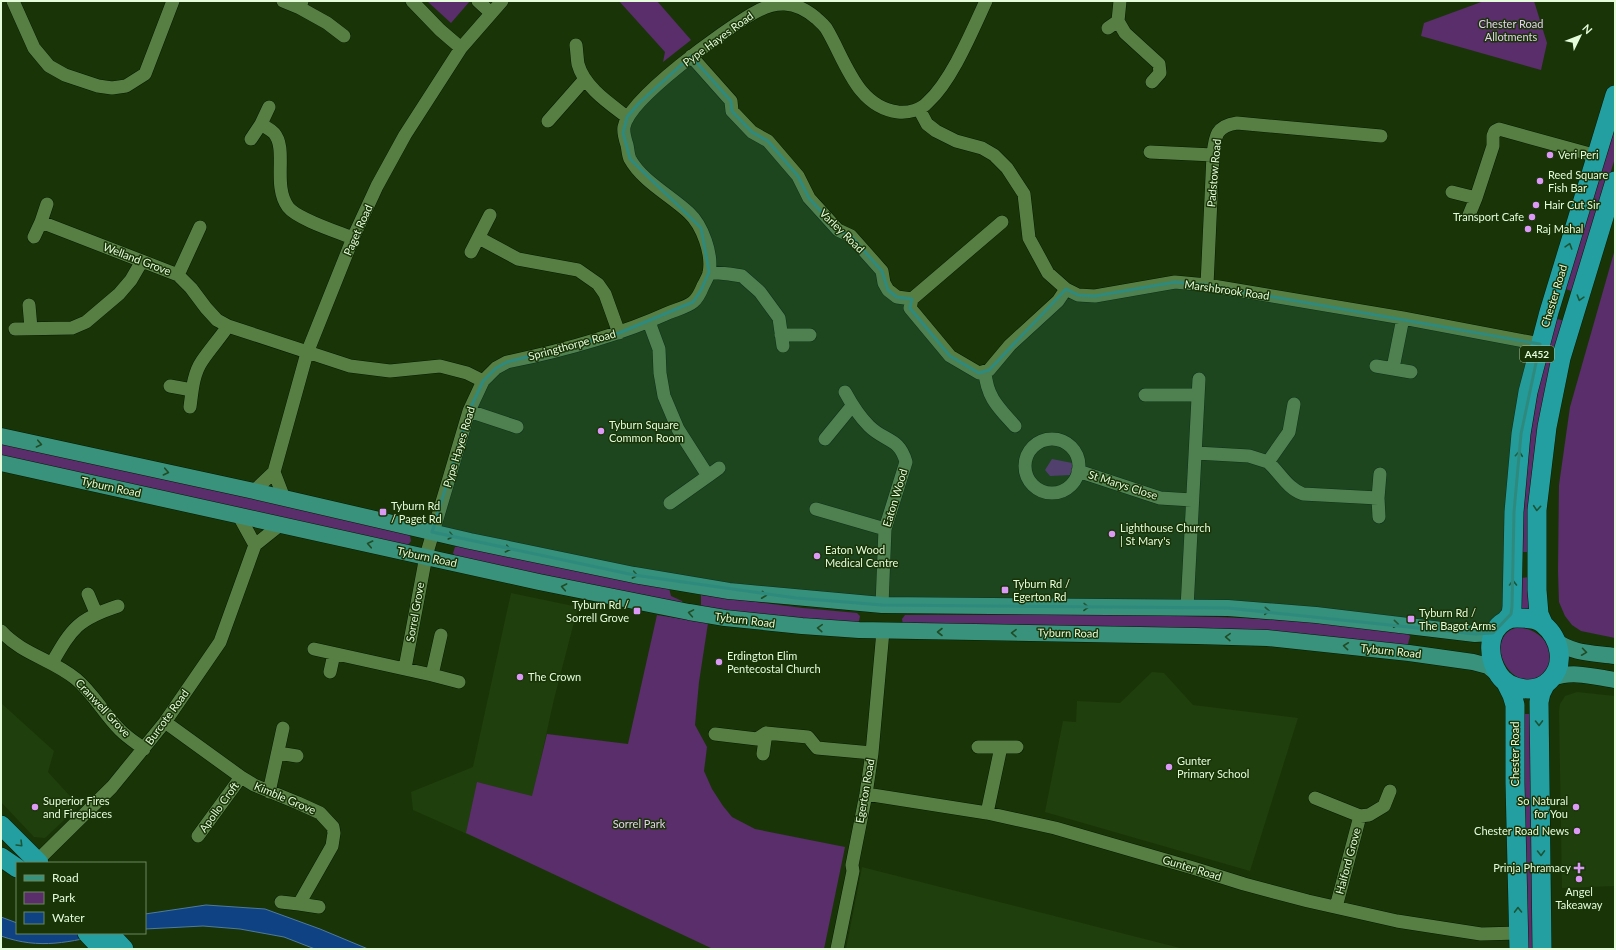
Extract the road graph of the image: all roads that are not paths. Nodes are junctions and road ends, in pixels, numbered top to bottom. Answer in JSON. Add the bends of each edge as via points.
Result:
{"nodes":[{"id":1,"x":13,"y":1,"type":"edge"},
{"id":2,"x":173,"y":1,"type":"edge"},
{"id":3,"x":283,"y":1,"type":"edge"},
{"id":4,"x":412,"y":1,"type":"edge"},
{"id":5,"x":478,"y":1,"type":"edge"},
{"id":6,"x":502,"y":1,"type":"edge"},
{"id":7,"x":986,"y":1,"type":"edge"},
{"id":8,"x":1120,"y":1,"type":"edge"},
{"id":9,"x":792,"y":3,"type":"edge"},
{"id":10,"x":301,"y":5,"type":"edge"},
{"id":11,"x":491,"y":13,"type":"junction"},
{"id":12,"x":344,"y":36,"type":"dead end"},
{"id":13,"x":576,"y":46,"type":"dead end"},
{"id":14,"x":461,"y":48,"type":"junction"},
{"id":15,"x":691,"y":56,"type":"junction"},
{"id":16,"x":585,"y":79,"type":"junction"},
{"id":17,"x":1152,"y":82,"type":"dead end"},
{"id":18,"x":1615,"y":95,"type":"edge"},
{"id":19,"x":269,"y":108,"type":"dead end"},
{"id":20,"x":919,"y":109,"type":"junction"},
{"id":21,"x":548,"y":121,"type":"dead end"},
{"id":22,"x":625,"y":122,"type":"junction"},
{"id":23,"x":261,"y":124,"type":"junction"},
{"id":24,"x":1382,"y":136,"type":"dead end"},
{"id":25,"x":252,"y":139,"type":"dead end"},
{"id":26,"x":1150,"y":152,"type":"dead end"},
{"id":27,"x":1213,"y":155,"type":"junction"},
{"id":28,"x":1597,"y":156,"type":"junction"},
{"id":29,"x":1615,"y":181,"type":"edge"},
{"id":30,"x":1452,"y":192,"type":"dead end"},
{"id":31,"x":1476,"y":198,"type":"junction"},
{"id":32,"x":47,"y":204,"type":"dead end"},
{"id":33,"x":490,"y":215,"type":"dead end"},
{"id":34,"x":1469,"y":215,"type":"dead end"},
{"id":35,"x":41,"y":222,"type":"junction"},
{"id":36,"x":1002,"y":222,"type":"dead end"},
{"id":37,"x":200,"y":227,"type":"dead end"},
{"id":38,"x":34,"y":237,"type":"dead end"},
{"id":39,"x":353,"y":238,"type":"junction"},
{"id":40,"x":479,"y":238,"type":"junction"},
{"id":41,"x":471,"y":252,"type":"dead end"},
{"id":42,"x":142,"y":261,"type":"junction"},
{"id":43,"x":709,"y":272,"type":"junction"},
{"id":44,"x":178,"y":275,"type":"junction"},
{"id":45,"x":1207,"y":285,"type":"junction"},
{"id":46,"x":1066,"y":289,"type":"junction"},
{"id":47,"x":912,"y":299,"type":"junction"},
{"id":48,"x":29,"y":305,"type":"dead end"},
{"id":49,"x":1402,"y":318,"type":"junction"},
{"id":50,"x":649,"y":322,"type":"junction"},
{"id":51,"x":228,"y":326,"type":"junction"},
{"id":52,"x":32,"y":328,"type":"junction"},
{"id":53,"x":15,"y":329,"type":"dead end"},
{"id":54,"x":619,"y":333,"type":"junction"},
{"id":55,"x":810,"y":335,"type":"dead end"},
{"id":56,"x":1540,"y":344,"type":"junction"},
{"id":57,"x":307,"y":352,"type":"junction"},
{"id":58,"x":1376,"y":366,"type":"dead end"},
{"id":59,"x":496,"y":368,"type":"joint"},
{"id":60,"x":1393,"y":368,"type":"junction"},
{"id":61,"x":985,"y":372,"type":"junction"},
{"id":62,"x":1411,"y":372,"type":"dead end"},
{"id":63,"x":1199,"y":379,"type":"dead end"},
{"id":64,"x":482,"y":381,"type":"junction"},
{"id":65,"x":170,"y":386,"type":"dead end"},
{"id":66,"x":192,"y":390,"type":"junction"},
{"id":67,"x":845,"y":392,"type":"dead end"},
{"id":68,"x":1144,"y":394,"type":"dead end"},
{"id":69,"x":1198,"y":396,"type":"junction"},
{"id":70,"x":1294,"y":404,"type":"dead end"},
{"id":71,"x":852,"y":406,"type":"junction"},
{"id":72,"x":190,"y":407,"type":"dead end"},
{"id":73,"x":469,"y":411,"type":"junction"},
{"id":74,"x":1015,"y":426,"type":"dead end"},
{"id":75,"x":517,"y":427,"type":"dead end"},
{"id":76,"x":1,"y":436,"type":"edge"},
{"id":77,"x":825,"y":439,"type":"dead end"},
{"id":78,"x":1196,"y":453,"type":"junction"},
{"id":79,"x":1268,"y":462,"type":"junction"},
{"id":80,"x":1,"y":463,"type":"edge"},
{"id":81,"x":719,"y":468,"type":"dead end"},
{"id":82,"x":1078,"y":471,"type":"junction"},
{"id":83,"x":274,"y":472,"type":"junction"},
{"id":84,"x":1380,"y":474,"type":"dead end"},
{"id":85,"x":708,"y":476,"type":"junction"},
{"id":86,"x":254,"y":491,"type":"junction"},
{"id":87,"x":284,"y":498,"type":"junction"},
{"id":88,"x":1378,"y":498,"type":"junction"},
{"id":89,"x":1192,"y":500,"type":"junction"},
{"id":90,"x":670,"y":503,"type":"dead end"},
{"id":91,"x":816,"y":509,"type":"dead end"},
{"id":92,"x":239,"y":516,"type":"junction"},
{"id":93,"x":1379,"y":517,"type":"dead end"},
{"id":94,"x":280,"y":525,"type":"junction"},
{"id":95,"x":885,"y":529,"type":"junction"},
{"id":96,"x":432,"y":532,"type":"junction"},
{"id":97,"x":255,"y":545,"type":"junction"},
{"id":98,"x":426,"y":556,"type":"junction"},
{"id":99,"x":88,"y":594,"type":"dead end"},
{"id":100,"x":882,"y":605,"type":"junction"},
{"id":101,"x":118,"y":606,"type":"dead end"},
{"id":102,"x":1187,"y":608,"type":"junction"},
{"id":103,"x":96,"y":613,"type":"junction"},
{"id":104,"x":1543,"y":623,"type":"junction"},
{"id":105,"x":1499,"y":626,"type":"junction"},
{"id":106,"x":1,"y":631,"type":"edge"},
{"id":107,"x":882,"y":631,"type":"junction"},
{"id":108,"x":441,"y":635,"type":"dead end"},
{"id":109,"x":1555,"y":640,"type":"junction"},
{"id":110,"x":314,"y":649,"type":"dead end"},
{"id":111,"x":334,"y":654,"type":"junction"},
{"id":112,"x":1615,"y":656,"type":"edge"},
{"id":113,"x":52,"y":663,"type":"junction"},
{"id":114,"x":405,"y":668,"type":"junction"},
{"id":115,"x":330,"y":672,"type":"dead end"},
{"id":116,"x":432,"y":675,"type":"junction"},
{"id":117,"x":1502,"y":678,"type":"junction"},
{"id":118,"x":1615,"y":680,"type":"edge"},
{"id":119,"x":459,"y":682,"type":"dead end"},
{"id":120,"x":1549,"y":682,"type":"junction"},
{"id":121,"x":165,"y":722,"type":"junction"},
{"id":122,"x":282,"y":728,"type":"dead end"},
{"id":123,"x":766,"y":733,"type":"junction"},
{"id":124,"x":715,"y":734,"type":"dead end"},
{"id":125,"x":978,"y":747,"type":"dead end"},
{"id":126,"x":1001,"y":747,"type":"junction"},
{"id":127,"x":1017,"y":747,"type":"dead end"},
{"id":128,"x":144,"y":749,"type":"junction"},
{"id":129,"x":278,"y":753,"type":"junction"},
{"id":130,"x":872,"y":753,"type":"junction"},
{"id":131,"x":763,"y":754,"type":"dead end"},
{"id":132,"x":297,"y":756,"type":"dead end"},
{"id":133,"x":240,"y":777,"type":"junction"},
{"id":134,"x":1390,"y":791,"type":"dead end"},
{"id":135,"x":269,"y":792,"type":"junction"},
{"id":136,"x":866,"y":794,"type":"junction"},
{"id":137,"x":1315,"y":798,"type":"dead end"},
{"id":138,"x":987,"y":813,"type":"junction"},
{"id":139,"x":1360,"y":816,"type":"junction"},
{"id":140,"x":1,"y":825,"type":"edge"},
{"id":141,"x":198,"y":836,"type":"dead end"},
{"id":142,"x":1,"y":857,"type":"edge"},
{"id":143,"x":38,"y":862,"type":"edge"},
{"id":144,"x":16,"y":867,"type":"edge"},
{"id":145,"x":281,"y":902,"type":"dead end"},
{"id":146,"x":299,"y":904,"type":"junction"},
{"id":147,"x":319,"y":907,"type":"dead end"},
{"id":148,"x":1336,"y":907,"type":"junction"},
{"id":149,"x":88,"y":934,"type":"edge"},
{"id":150,"x":1519,"y":941,"type":"edge"},
{"id":151,"x":102,"y":949,"type":"edge"},
{"id":152,"x":837,"y":949,"type":"edge"},
{"id":153,"x":1542,"y":949,"type":"edge"}],
"edges":[{"from":1,"to":2,"type":"street","via":[[34,48],[49,66],[65,75],[112,88],[126,86],[146,74]]},
{"from":3,"to":10,"type":"street"},
{"from":4,"to":14,"type":"street"},
{"from":5,"to":11,"type":"street"},
{"from":6,"to":11,"type":"street","name":"Paget Road"},
{"from":7,"to":20,"type":"street","via":[[943,86]]},
{"from":8,"to":17,"type":"street","via":[[1113,24],[1159,64],[1160,74]]},
{"from":9,"to":15,"type":"street","name":"Pype Hayes Road","via":[[772,4],[757,10]]},
{"from":9,"to":20,"type":"street","name":"Pype Hayes Road","via":[[806,9],[824,25],[854,82],[876,106],[903,113]]},
{"from":10,"to":12,"type":"street"},
{"from":11,"to":14,"type":"street","name":"Paget Road"},
{"from":13,"to":16,"type":"street","via":[[578,65]]},
{"from":14,"to":39,"type":"street","name":"Paget Road","via":[[405,135],[377,186]]},
{"from":15,"to":22,"type":"street","name":"Pype Hayes Road","via":[[639,103]]},
{"from":15,"to":47,"type":"street","name":"Varley Road","via":[[731,101],[732,111],[752,132],[768,141],[798,176],[809,198],[838,230],[851,236],[882,271],[888,290],[897,297]]},
{"from":16,"to":21,"type":"street"},
{"from":16,"to":22,"type":"street"},
{"from":18,"to":28,"type":"highway","name":"Chester Road","number":"A452"},
{"from":19,"to":23,"type":"street"},
{"from":20,"to":46,"type":"street","name":"Marshbrook Road","via":[[927,124],[936,131],[956,141],[982,148],[994,155],[1007,168],[1024,194],[1029,238],[1048,273]]},
{"from":22,"to":43,"type":"street","name":"Springthorpe Road","via":[[623,133],[630,159],[644,176],[689,213],[701,228],[708,253]]},
{"from":23,"to":25,"type":"street"},
{"from":23,"to":39,"type":"street","via":[[274,134],[280,146],[280,189],[288,207],[298,216]]},
{"from":24,"to":27,"type":"street","name":"Padstow Road","via":[[1231,124],[1226,125],[1217,134]]},
{"from":26,"to":27,"type":"street"},
{"from":27,"to":45,"type":"street","name":"Padstow Road"},
{"from":28,"to":31,"type":"street","via":[[1499,129],[1493,136],[1493,146]]},
{"from":56,"to":28,"type":"highway","name":"Chester Road","number":"A452","one_way":true},
{"from":29,"to":104,"type":"highway","number":"A452","one_way":true,"via":[[1561,358],[1547,427],[1537,510],[1536,590],[1539,614]]},
{"from":30,"to":31,"type":"street"},
{"from":31,"to":34,"type":"street"},
{"from":32,"to":35,"type":"street"},
{"from":33,"to":40,"type":"street"},
{"from":35,"to":38,"type":"street"},
{"from":35,"to":42,"type":"street","name":"Welland Grove"},
{"from":36,"to":47,"type":"street","via":[[966,261]]},
{"from":37,"to":44,"type":"street"},
{"from":39,"to":57,"type":"street","name":"Paget Road"},
{"from":40,"to":41,"type":"street"},
{"from":40,"to":54,"type":"street","via":[[518,259],[578,270],[598,284],[605,294]]},
{"from":42,"to":44,"type":"street","name":"Welland Grove"},
{"from":42,"to":52,"type":"street","via":[[132,280],[86,322],[72,328]]},
{"from":43,"to":50,"type":"street","name":"Springthorpe Road","via":[[694,302]]},
{"from":43,"to":55,"type":"street","via":[[742,276],[760,292],[779,318],[782,341]]},
{"from":44,"to":51,"type":"street","name":"Welland Grove","via":[[217,320]]},
{"from":45,"to":46,"type":"street","name":"Marshbrook Road","via":[[1176,282],[1095,296],[1078,295]]},
{"from":45,"to":49,"type":"street","name":"Marshbrook Road"},
{"from":46,"to":61,"type":"street","via":[[1058,301]]},
{"from":47,"to":61,"type":"street","via":[[910,308],[950,356],[978,373]]},
{"from":48,"to":52,"type":"street"},
{"from":49,"to":56,"type":"street","name":"Marshbrook Road"},
{"from":49,"to":60,"type":"street"},
{"from":50,"to":54,"type":"street","name":"Springthorpe Road"},
{"from":50,"to":85,"type":"street","via":[[659,349],[664,396],[678,429]]},
{"from":51,"to":57,"type":"street","name":"Welland Grove"},
{"from":51,"to":66,"type":"street","via":[[201,362]]},
{"from":52,"to":53,"type":"street"},
{"from":54,"to":59,"type":"street","name":"Springthorpe Road","via":[[507,362]]},
{"from":105,"to":56,"type":"highway","name":"Chester Road","number":"A452","one_way":true,"via":[[1511,614],[1514,512],[1521,434]]},
{"from":57,"to":64,"type":"street","name":"Welland Grove","via":[[371,370],[390,371],[440,366],[467,373]]},
{"from":57,"to":83,"type":"street","name":"Paget Road"},
{"from":58,"to":60,"type":"street"},
{"from":59,"to":64,"type":"street","name":"Pype Hayes Road"},
{"from":60,"to":62,"type":"street"},
{"from":61,"to":74,"type":"street","via":[[992,400]]},
{"from":63,"to":69,"type":"street"},
{"from":64,"to":73,"type":"street","name":"Pype Hayes Road"},
{"from":65,"to":66,"type":"street"},
{"from":66,"to":72,"type":"street"},
{"from":67,"to":71,"type":"street","name":"Eaton Wood"},
{"from":68,"to":69,"type":"street"},
{"from":69,"to":78,"type":"street"},
{"from":70,"to":79,"type":"street","via":[[1289,432]]},
{"from":71,"to":77,"type":"street"},
{"from":71,"to":95,"type":"street","name":"Eaton Wood","via":[[870,427],[903,451],[906,462]]},
{"from":73,"to":75,"type":"street"},
{"from":73,"to":96,"type":"street","name":"Pype Hayes Road"},
{"from":76,"to":86,"type":"main road","one_way":true},
{"from":78,"to":79,"type":"street","via":[[1249,456]]},
{"from":78,"to":89,"type":"street"},
{"from":79,"to":88,"type":"street","via":[[1293,490],[1303,494]]},
{"from":80,"to":92,"type":"main road","name":"Tyburn Road"},
{"from":81,"to":85,"type":"street"},
{"from":82,"to":82,"type":"street","name":"St Marys Close","via":[[1073,483],[1064,490],[1055,493],[1041,491],[1031,483],[1026,473],[1025,460],[1033,446],[1044,440],[1056,439],[1070,446],[1077,455]]},
{"from":82,"to":89,"type":"street","name":"St Marys Close","via":[[1160,498]]},
{"from":83,"to":86,"type":"street"},
{"from":83,"to":87,"type":"street"},
{"from":84,"to":88,"type":"street"},
{"from":85,"to":90,"type":"street"},
{"from":86,"to":87,"type":"main road"},
{"from":87,"to":96,"type":"main road"},
{"from":88,"to":93,"type":"street"},
{"from":89,"to":102,"type":"street"},
{"from":91,"to":95,"type":"street"},
{"from":92,"to":94,"type":"main road","name":"Tyburn Road"},
{"from":92,"to":97,"type":"street"},
{"from":94,"to":97,"type":"street"},
{"from":98,"to":94,"type":"main road","name":"Tyburn Road","one_way":true},
{"from":95,"to":100,"type":"street","name":"Eaton Wood"},
{"from":96,"to":98,"type":"street","name":"Pype Hayes Road"},
{"from":96,"to":100,"type":"main road","one_way":true,"via":[[634,575],[729,591]]},
{"from":97,"to":121,"type":"street","name":"Burcote Road","via":[[220,642]]},
{"from":107,"to":98,"type":"main road","name":"Tyburn Road","one_way":true,"via":[[802,626],[689,612]]},
{"from":98,"to":114,"type":"street","name":"Sorrel Grove"},
{"from":99,"to":103,"type":"street"},
{"from":100,"to":102,"type":"main road","one_way":true},
{"from":100,"to":107,"type":"main road"},
{"from":101,"to":103,"type":"street"},
{"from":102,"to":105,"type":"main road","one_way":true,"via":[[1228,608],[1301,614],[1476,634]]},
{"from":103,"to":113,"type":"street","via":[[81,622],[68,635]]},
{"from":104,"to":105,"type":"highway","via":[[1517,618]]},
{"from":104,"to":109,"type":"highway"},
{"from":105,"to":117,"type":"highway","via":[[1490,644],[1494,664]]},
{"from":106,"to":113,"type":"street","name":"Cranwell Grove","via":[[21,648]]},
{"from":117,"to":107,"type":"main road","name":"Tyburn Road","one_way":true,"via":[[1488,666],[1473,662],[1267,638]]},
{"from":107,"to":130,"type":"street","name":"Egerton Road"},
{"from":108,"to":116,"type":"street"},
{"from":109,"to":112,"type":"main road","one_way":true,"via":[[1564,647],[1574,650]]},
{"from":109,"to":120,"type":"highway","via":[[1560,651],[1560,663]]},
{"from":110,"to":111,"type":"street"},
{"from":111,"to":114,"type":"street"},
{"from":111,"to":115,"type":"street"},
{"from":113,"to":128,"type":"street","name":"Cranwell Grove","via":[[75,678],[120,730]]},
{"from":114,"to":116,"type":"street"},
{"from":116,"to":119,"type":"street"},
{"from":117,"to":120,"type":"highway","via":[[1518,687],[1529,689]]},
{"from":150,"to":117,"type":"highway","name":"Chester Road","one_way":true,"via":[[1515,705]]},
{"from":118,"to":120,"type":"main road","via":[[1561,674]]},
{"from":120,"to":153,"type":"highway","one_way":true,"via":[[1540,694],[1539,702]]},
{"from":121,"to":128,"type":"street","name":"Burcote Road"},
{"from":121,"to":133,"type":"street","name":"Kimble Grove"},
{"from":122,"to":129,"type":"street"},
{"from":123,"to":124,"type":"street","via":[[757,739]]},
{"from":123,"to":130,"type":"street","via":[[808,737],[817,748]]},
{"from":123,"to":131,"type":"street"},
{"from":125,"to":126,"type":"street"},
{"from":126,"to":127,"type":"street"},
{"from":126,"to":138,"type":"street"},
{"from":128,"to":143,"type":"street","name":"Burcote Road","via":[[112,787]]},
{"from":129,"to":132,"type":"street"},
{"from":129,"to":135,"type":"street"},
{"from":130,"to":136,"type":"street","name":"Egerton Road"},
{"from":133,"to":135,"type":"street","name":"Kimble Grove"},
{"from":133,"to":141,"type":"street","name":"Apollo Croft"},
{"from":134,"to":139,"type":"street","name":"Halford Grove","via":[[1384,806],[1369,815]]},
{"from":135,"to":146,"type":"street","name":"Kimble Grove","via":[[320,813],[333,827],[332,846]]},
{"from":136,"to":138,"type":"street","name":"Gunter Road"},
{"from":136,"to":152,"type":"street","name":"Egerton Road"},
{"from":137,"to":139,"type":"street","name":"Halford Grove"},
{"from":138,"to":148,"type":"street","name":"Gunter Road","via":[[1054,828],[1244,884]]},
{"from":139,"to":148,"type":"street","name":"Halford Grove"},
{"from":140,"to":143,"type":"highway","one_way":true},
{"from":142,"to":144,"type":"highway"},
{"from":145,"to":146,"type":"street"},
{"from":146,"to":147,"type":"street"},
{"from":148,"to":150,"type":"street","name":"Gunter Road","via":[[1397,921]]},
{"from":149,"to":151,"type":"highway"}]}
